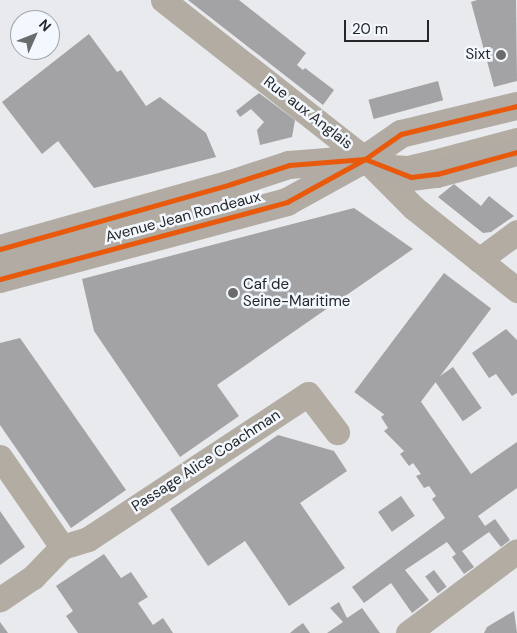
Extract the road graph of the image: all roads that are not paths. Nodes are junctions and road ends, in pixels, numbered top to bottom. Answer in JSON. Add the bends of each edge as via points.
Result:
{"nodes":[{"id":1,"x":163,"y":0,"type":"edge"},
{"id":2,"x":517,"y":106,"type":"edge"},
{"id":3,"x":517,"y":134,"type":"edge"},
{"id":4,"x":517,"y":152,"type":"edge"},
{"id":5,"x":365,"y":159,"type":"junction"},
{"id":6,"x":517,"y":232,"type":"edge"},
{"id":7,"x":0,"y":249,"type":"edge"},
{"id":8,"x":480,"y":260,"type":"junction"},
{"id":9,"x":0,"y":262,"type":"edge"},
{"id":10,"x":0,"y":279,"type":"edge"},
{"id":11,"x":517,"y":290,"type":"edge"},
{"id":12,"x":337,"y":432,"type":"dead end"},
{"id":13,"x":0,"y":458,"type":"edge"},
{"id":14,"x":62,"y":547,"type":"junction"},
{"id":15,"x":517,"y":551,"type":"edge"},
{"id":16,"x":0,"y":599,"type":"edge"},
{"id":17,"x":408,"y":633,"type":"edge"}],
"edges":[{"from":1,"to":5,"type":"street","name":"Rue aux Anglais"},
{"from":2,"to":5,"type":"main road","name":"Avenue Jean Rondeaux","via":[[401,134]]},
{"from":3,"to":5,"type":"lane","name":"Avenue Jean Rondeaux","via":[[407,162]]},
{"from":4,"to":5,"type":"main road","name":"Avenue Jean Rondeaux","via":[[437,174],[411,177]]},
{"from":5,"to":7,"type":"main road","name":"Avenue Jean Rondeaux","via":[[289,165]]},
{"from":5,"to":8,"type":"street","name":"Rue aux Anglais","via":[[414,208]]},
{"from":5,"to":9,"type":"lane","name":"Avenue Jean Rondeaux","via":[[294,187]]},
{"from":5,"to":10,"type":"main road","name":"Avenue Jean Rondeaux","via":[[286,202]]},
{"from":6,"to":8,"type":"street"},
{"from":8,"to":11,"type":"street","name":"Rue aux Anglais"},
{"from":12,"to":14,"type":"street","name":"Passage Alice Coachman","via":[[308,394],[88,539]]},
{"from":13,"to":14,"type":"street"},
{"from":14,"to":16,"type":"street","via":[[33,577]]},
{"from":15,"to":17,"type":"street"}]}
